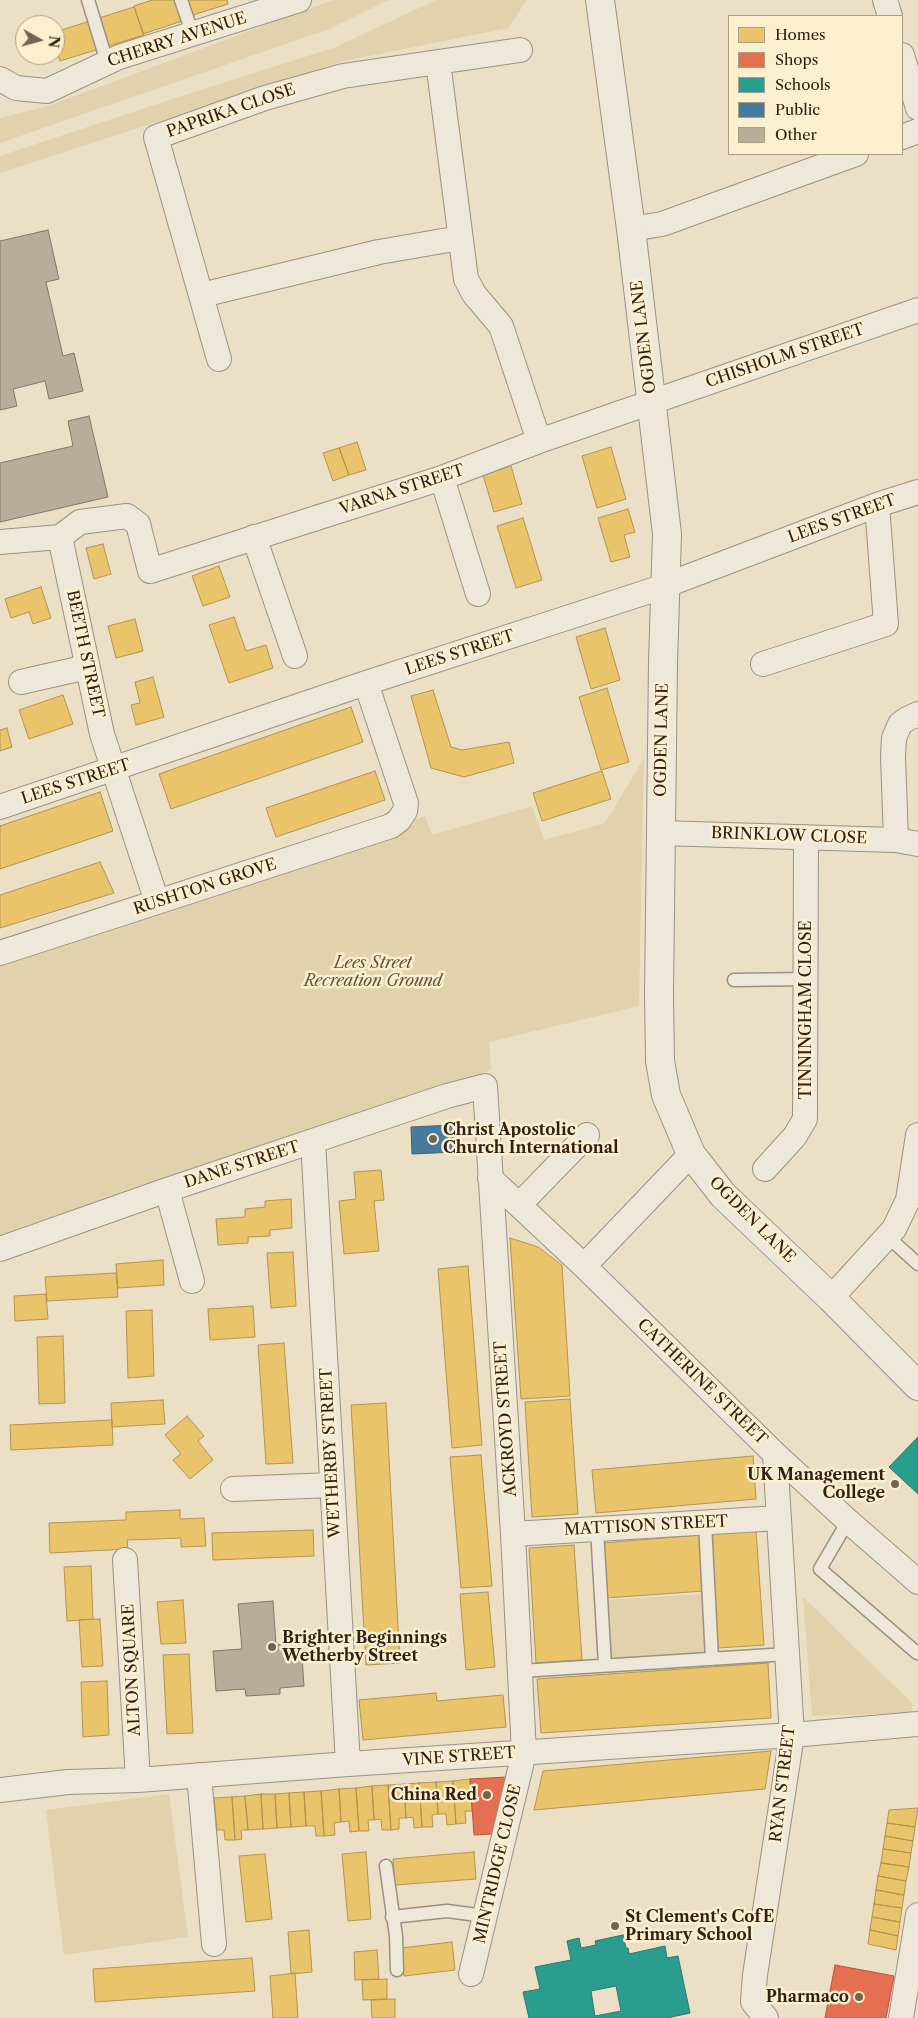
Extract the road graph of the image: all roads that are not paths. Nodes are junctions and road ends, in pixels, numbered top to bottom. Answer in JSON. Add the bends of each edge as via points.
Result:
{"nodes":[{"id":1,"x":88,"y":0,"type":"edge"},
{"id":2,"x":181,"y":0,"type":"edge"},
{"id":3,"x":299,"y":0,"type":"edge"},
{"id":4,"x":600,"y":0,"type":"edge"},
{"id":5,"x":885,"y":0,"type":"edge"},
{"id":6,"x":890,"y":15,"type":"edge"},
{"id":7,"x":193,"y":34,"type":"junction"},
{"id":8,"x":520,"y":50,"type":"dead end"},
{"id":9,"x":903,"y":58,"type":"edge"},
{"id":10,"x":108,"y":62,"type":"junction"},
{"id":11,"x":438,"y":62,"type":"junction"},
{"id":12,"x":0,"y":79,"type":"edge"},
{"id":13,"x":918,"y":108,"type":"edge"},
{"id":14,"x":918,"y":131,"type":"edge"},
{"id":15,"x":903,"y":137,"type":"edge"},
{"id":16,"x":853,"y":155,"type":"edge"},
{"id":17,"x":631,"y":229,"type":"junction"},
{"id":18,"x":460,"y":238,"type":"junction"},
{"id":19,"x":202,"y":295,"type":"junction"},
{"id":20,"x":918,"y":310,"type":"edge"},
{"id":21,"x":219,"y":359,"type":"dead end"},
{"id":22,"x":652,"y":402,"type":"junction"},
{"id":23,"x":539,"y":441,"type":"junction"},
{"id":24,"x":442,"y":478,"type":"junction"},
{"id":25,"x":918,"y":492,"type":"edge"},
{"id":26,"x":877,"y":505,"type":"junction"},
{"id":27,"x":60,"y":537,"type":"junction"},
{"id":28,"x":254,"y":537,"type":"junction"},
{"id":29,"x":0,"y":542,"type":"edge"},
{"id":30,"x":666,"y":585,"type":"junction"},
{"id":31,"x":478,"y":594,"type":"dead end"},
{"id":32,"x":295,"y":656,"type":"dead end"},
{"id":33,"x":763,"y":664,"type":"dead end"},
{"id":34,"x":87,"y":667,"type":"junction"},
{"id":35,"x":21,"y":682,"type":"dead end"},
{"id":36,"x":366,"y":683,"type":"junction"},
{"id":37,"x":918,"y":714,"type":"edge"},
{"id":38,"x":113,"y":770,"type":"junction"},
{"id":39,"x":0,"y":807,"type":"edge"},
{"id":40,"x":660,"y":833,"type":"junction"},
{"id":41,"x":806,"y":836,"type":"junction"},
{"id":42,"x":907,"y":842,"type":"edge"},
{"id":43,"x":157,"y":902,"type":"junction"},
{"id":44,"x":0,"y":953,"type":"edge"},
{"id":45,"x":807,"y":979,"type":"junction"},
{"id":46,"x":734,"y":980,"type":"dead end"},
{"id":47,"x":485,"y":1086,"type":"joint"},
{"id":48,"x":587,"y":1135,"type":"dead end"},
{"id":49,"x":918,"y":1135,"type":"edge"},
{"id":50,"x":313,"y":1141,"type":"junction"},
{"id":51,"x":691,"y":1154,"type":"junction"},
{"id":52,"x":765,"y":1169,"type":"dead end"},
{"id":53,"x":490,"y":1178,"type":"junction"},
{"id":54,"x":167,"y":1190,"type":"junction"},
{"id":55,"x":519,"y":1205,"type":"junction"},
{"id":56,"x":887,"y":1236,"type":"junction"},
{"id":57,"x":0,"y":1249,"type":"edge"},
{"id":58,"x":918,"y":1264,"type":"edge"},
{"id":59,"x":584,"y":1266,"type":"junction"},
{"id":60,"x":192,"y":1281,"type":"dead end"},
{"id":61,"x":831,"y":1298,"type":"junction"},
{"id":62,"x":918,"y":1386,"type":"edge"},
{"id":63,"x":775,"y":1454,"type":"junction"},
{"id":64,"x":332,"y":1485,"type":"junction"},
{"id":65,"x":233,"y":1489,"type":"dead end"},
{"id":66,"x":779,"y":1518,"type":"junction"},
{"id":67,"x":848,"y":1521,"type":"junction"},
{"id":68,"x":705,"y":1523,"type":"junction"},
{"id":69,"x":597,"y":1529,"type":"junction"},
{"id":70,"x":514,"y":1534,"type":"junction"},
{"id":71,"x":125,"y":1560,"type":"dead end"},
{"id":72,"x":918,"y":1582,"type":"edge"},
{"id":73,"x":917,"y":1653,"type":"dead end"},
{"id":74,"x":787,"y":1654,"type":"junction"},
{"id":75,"x":712,"y":1659,"type":"junction"},
{"id":76,"x":605,"y":1665,"type":"junction"},
{"id":77,"x":521,"y":1671,"type":"junction"},
{"id":78,"x":918,"y":1724,"type":"edge"},
{"id":79,"x":792,"y":1735,"type":"junction"},
{"id":80,"x":524,"y":1753,"type":"junction"},
{"id":81,"x":348,"y":1764,"type":"junction"},
{"id":82,"x":199,"y":1775,"type":"junction"},
{"id":83,"x":138,"y":1780,"type":"junction"},
{"id":84,"x":0,"y":1790,"type":"edge"},
{"id":85,"x":386,"y":1866,"type":"dead end"},
{"id":86,"x":918,"y":1915,"type":"edge"},
{"id":87,"x":485,"y":1916,"type":"junction"},
{"id":88,"x":392,"y":1917,"type":"junction"},
{"id":89,"x":214,"y":1944,"type":"dead end"},
{"id":90,"x":915,"y":1951,"type":"edge"},
{"id":91,"x":397,"y":1970,"type":"dead end"},
{"id":92,"x":471,"y":1974,"type":"dead end"},
{"id":93,"x":766,"y":2018,"type":"edge"},
{"id":94,"x":901,"y":2018,"type":"edge"}],
"edges":[{"from":1,"to":10,"type":"lane"},
{"from":2,"to":7,"type":"lane"},
{"from":3,"to":7,"type":"street","name":"CHERRY AVENUE"},
{"from":4,"to":17,"type":"street","name":"OGDEN LANE"},
{"from":5,"to":6,"type":"street"},
{"from":7,"to":10,"type":"street","name":"CHERRY AVENUE"},
{"from":8,"to":11,"type":"street","name":"PAPRIKA CLOSE"},
{"from":9,"to":13,"type":"street"},
{"from":10,"to":12,"type":"street","name":"CHERRY AVENUE","via":[[47,91],[16,88]]},
{"from":11,"to":18,"type":"street"},
{"from":11,"to":19,"type":"street","name":"PAPRIKA CLOSE","via":[[343,76],[265,98],[156,137]]},
{"from":14,"to":15,"type":"street"},
{"from":16,"to":17,"type":"street","via":[[662,224]]},
{"from":17,"to":22,"type":"street","name":"OGDEN LANE"},
{"from":18,"to":19,"type":"street","via":[[379,252]]},
{"from":18,"to":23,"type":"street","via":[[466,279],[474,294],[501,326]]},
{"from":19,"to":21,"type":"street","name":"PAPRIKA CLOSE"},
{"from":20,"to":22,"type":"street","name":"CHISHOLM STREET"},
{"from":22,"to":23,"type":"street","name":"VARNA STREET"},
{"from":22,"to":30,"type":"street","name":"OGDEN LANE","via":[[667,534]]},
{"from":23,"to":24,"type":"street","name":"VARNA STREET"},
{"from":24,"to":28,"type":"street","name":"VARNA STREET"},
{"from":24,"to":31,"type":"street"},
{"from":25,"to":26,"type":"street","name":"LEES STREET"},
{"from":26,"to":30,"type":"street","name":"LEES STREET"},
{"from":26,"to":33,"type":"street","via":[[886,624]]},
{"from":27,"to":28,"type":"street","name":"VARNA STREET","via":[[80,522],[127,516],[138,524],[150,570]]},
{"from":27,"to":29,"type":"street"},
{"from":27,"to":34,"type":"street","name":"BEETH STREET"},
{"from":28,"to":32,"type":"street"},
{"from":30,"to":36,"type":"street","name":"LEES STREET"},
{"from":30,"to":40,"type":"street","name":"OGDEN LANE"},
{"from":34,"to":35,"type":"street"},
{"from":34,"to":38,"type":"street","name":"BEETH STREET"},
{"from":36,"to":38,"type":"street","name":"LEES STREET"},
{"from":36,"to":43,"type":"street","name":"RUSHTON GROVE","via":[[404,796],[405,811],[400,820],[391,826]]},
{"from":37,"to":42,"type":"street","via":[[900,724],[894,738],[893,756]]},
{"from":38,"to":39,"type":"street","name":"LEES STREET"},
{"from":38,"to":43,"type":"street","name":"BEETH STREET"},
{"from":40,"to":41,"type":"street","name":"BRINKLOW CLOSE"},
{"from":40,"to":51,"type":"street","name":"OGDEN LANE","via":[[660,1061],[666,1095]]},
{"from":41,"to":42,"type":"street","name":"BRINKLOW CLOSE"},
{"from":41,"to":45,"type":"street","name":"TINNINGHAM CLOSE"},
{"from":43,"to":44,"type":"street","name":"RUSHTON GROVE"},
{"from":45,"to":46,"type":"lane"},
{"from":45,"to":52,"type":"street","name":"TINNINGHAM CLOSE","via":[[806,1119]]},
{"from":47,"to":50,"type":"street","name":"DANE STREET"},
{"from":47,"to":53,"type":"street","name":"ACKROYD STREET"},
{"from":48,"to":55,"type":"street"},
{"from":49,"to":56,"type":"street","via":[[908,1200]]},
{"from":50,"to":54,"type":"street","name":"DANE STREET"},
{"from":50,"to":64,"type":"street","name":"WETHERBY STREET"},
{"from":51,"to":59,"type":"street"},
{"from":51,"to":61,"type":"street","name":"OGDEN LANE","via":[[723,1195]]},
{"from":53,"to":55,"type":"street","name":"CATHERINE STREET"},
{"from":53,"to":70,"type":"street","name":"ACKROYD STREET"},
{"from":54,"to":57,"type":"street","name":"DANE STREET"},
{"from":54,"to":60,"type":"street"},
{"from":55,"to":59,"type":"street","name":"CATHERINE STREET"},
{"from":56,"to":58,"type":"lane"},
{"from":56,"to":61,"type":"street"},
{"from":59,"to":63,"type":"street","name":"CATHERINE STREET"},
{"from":61,"to":62,"type":"street","name":"OGDEN LANE"},
{"from":63,"to":66,"type":"street","name":"RYAN STREET"},
{"from":63,"to":67,"type":"street","name":"CATHERINE STREET"},
{"from":64,"to":65,"type":"street"},
{"from":64,"to":81,"type":"street","name":"WETHERBY STREET"},
{"from":66,"to":68,"type":"street","name":"MATTISON STREET"},
{"from":66,"to":74,"type":"street","name":"RYAN STREET"},
{"from":67,"to":72,"type":"street","name":"CATHERINE STREET"},
{"from":67,"to":73,"type":"lane","via":[[820,1569]]},
{"from":68,"to":69,"type":"street","name":"MATTISON STREET"},
{"from":68,"to":75,"type":"lane"},
{"from":69,"to":70,"type":"street","name":"MATTISON STREET"},
{"from":69,"to":76,"type":"lane"},
{"from":70,"to":77,"type":"street","name":"ACKROYD STREET"},
{"from":71,"to":83,"type":"street","name":"ALTON SQUARE"},
{"from":74,"to":75,"type":"lane"},
{"from":74,"to":79,"type":"street","name":"RYAN STREET"},
{"from":75,"to":76,"type":"lane"},
{"from":76,"to":77,"type":"lane"},
{"from":77,"to":80,"type":"street","name":"ACKROYD STREET"},
{"from":78,"to":79,"type":"street","name":"VINE STREET"},
{"from":79,"to":80,"type":"street","name":"VINE STREET"},
{"from":79,"to":93,"type":"street","name":"RYAN STREET","via":[[755,1975],[753,2002]]},
{"from":80,"to":81,"type":"street","name":"VINE STREET"},
{"from":80,"to":87,"type":"street","name":"MINTRIDGE CLOSE"},
{"from":81,"to":82,"type":"street","name":"VINE STREET"},
{"from":82,"to":83,"type":"street","name":"VINE STREET"},
{"from":82,"to":89,"type":"street"},
{"from":83,"to":84,"type":"street","name":"VINE STREET","via":[[44,1784]]},
{"from":85,"to":88,"type":"lane"},
{"from":86,"to":90,"type":"street"},
{"from":87,"to":88,"type":"lane","via":[[447,1911]]},
{"from":87,"to":92,"type":"street","name":"MINTRIDGE CLOSE"},
{"from":88,"to":91,"type":"lane"},
{"from":90,"to":94,"type":"street"}]}
